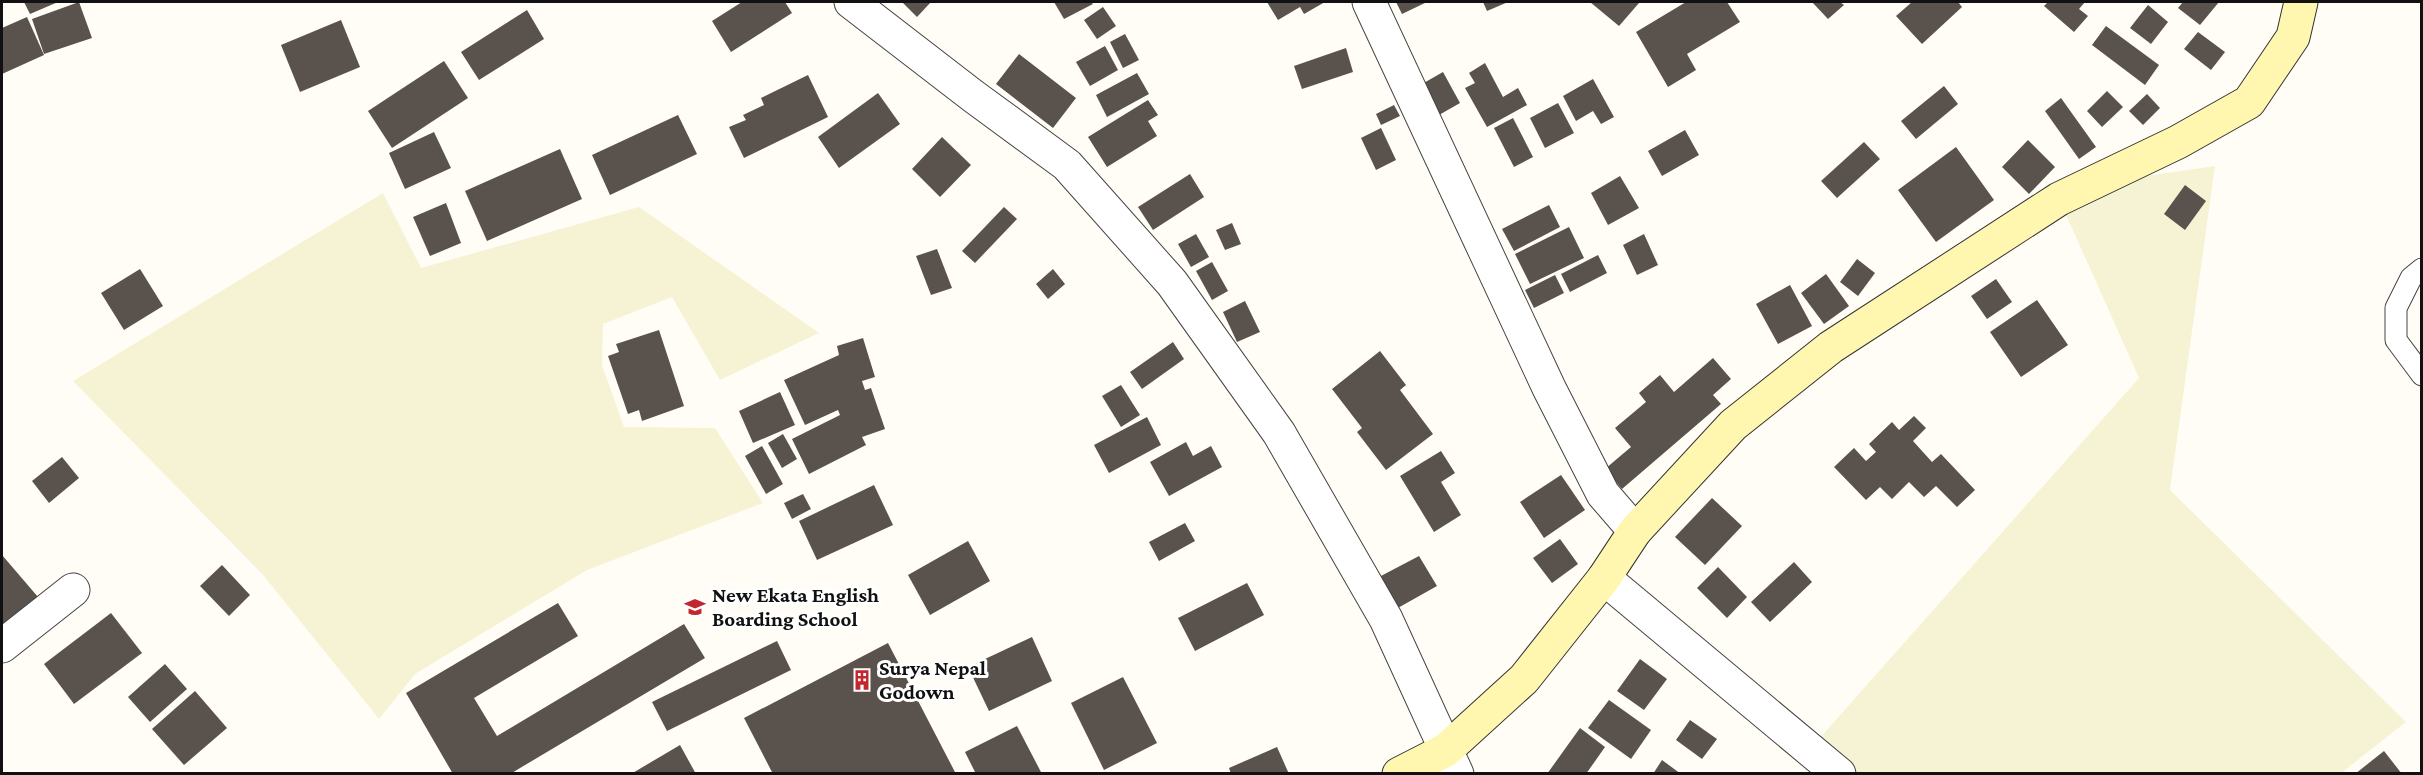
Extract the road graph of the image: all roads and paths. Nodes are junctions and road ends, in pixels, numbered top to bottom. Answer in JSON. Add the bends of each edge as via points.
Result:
{"nodes":[{"id":1,"x":851,"y":2,"type":"edge"},
{"id":2,"x":1369,"y":2,"type":"edge"},
{"id":3,"x":2301,"y":2,"type":"edge"},
{"id":4,"x":2421,"y":269,"type":"edge"},
{"id":5,"x":2421,"y":375,"type":"edge"},
{"id":6,"x":1635,"y":531,"type":"junction"},
{"id":7,"x":1604,"y":578,"type":"junction"},
{"id":8,"x":73,"y":590,"type":"dead end"},
{"id":9,"x":2,"y":646,"type":"edge"},
{"id":10,"x":1451,"y":762,"type":"edge"},
{"id":11,"x":1400,"y":774,"type":"edge"},
{"id":12,"x":1839,"y":774,"type":"edge"}],
"edges":[{"from":1,"to":10,"type":"street","via":[[1067,165],[1172,283],[1279,433],[1386,619]]},
{"from":2,"to":6,"type":"street","via":[[1549,388],[1603,494]]},
{"from":3,"to":6,"type":"main road","via":[[2293,37],[2249,102],[2178,142],[2059,199],[1831,346],[1733,425]]},
{"from":4,"to":5,"type":"lane","via":[[2411,278],[2396,308],[2396,340]]},
{"from":6,"to":7,"type":"main road"},
{"from":7,"to":10,"type":"main road","via":[[1524,680]]},
{"from":7,"to":12,"type":"street"},
{"from":8,"to":9,"type":"street"},
{"from":10,"to":11,"type":"main road"}]}
